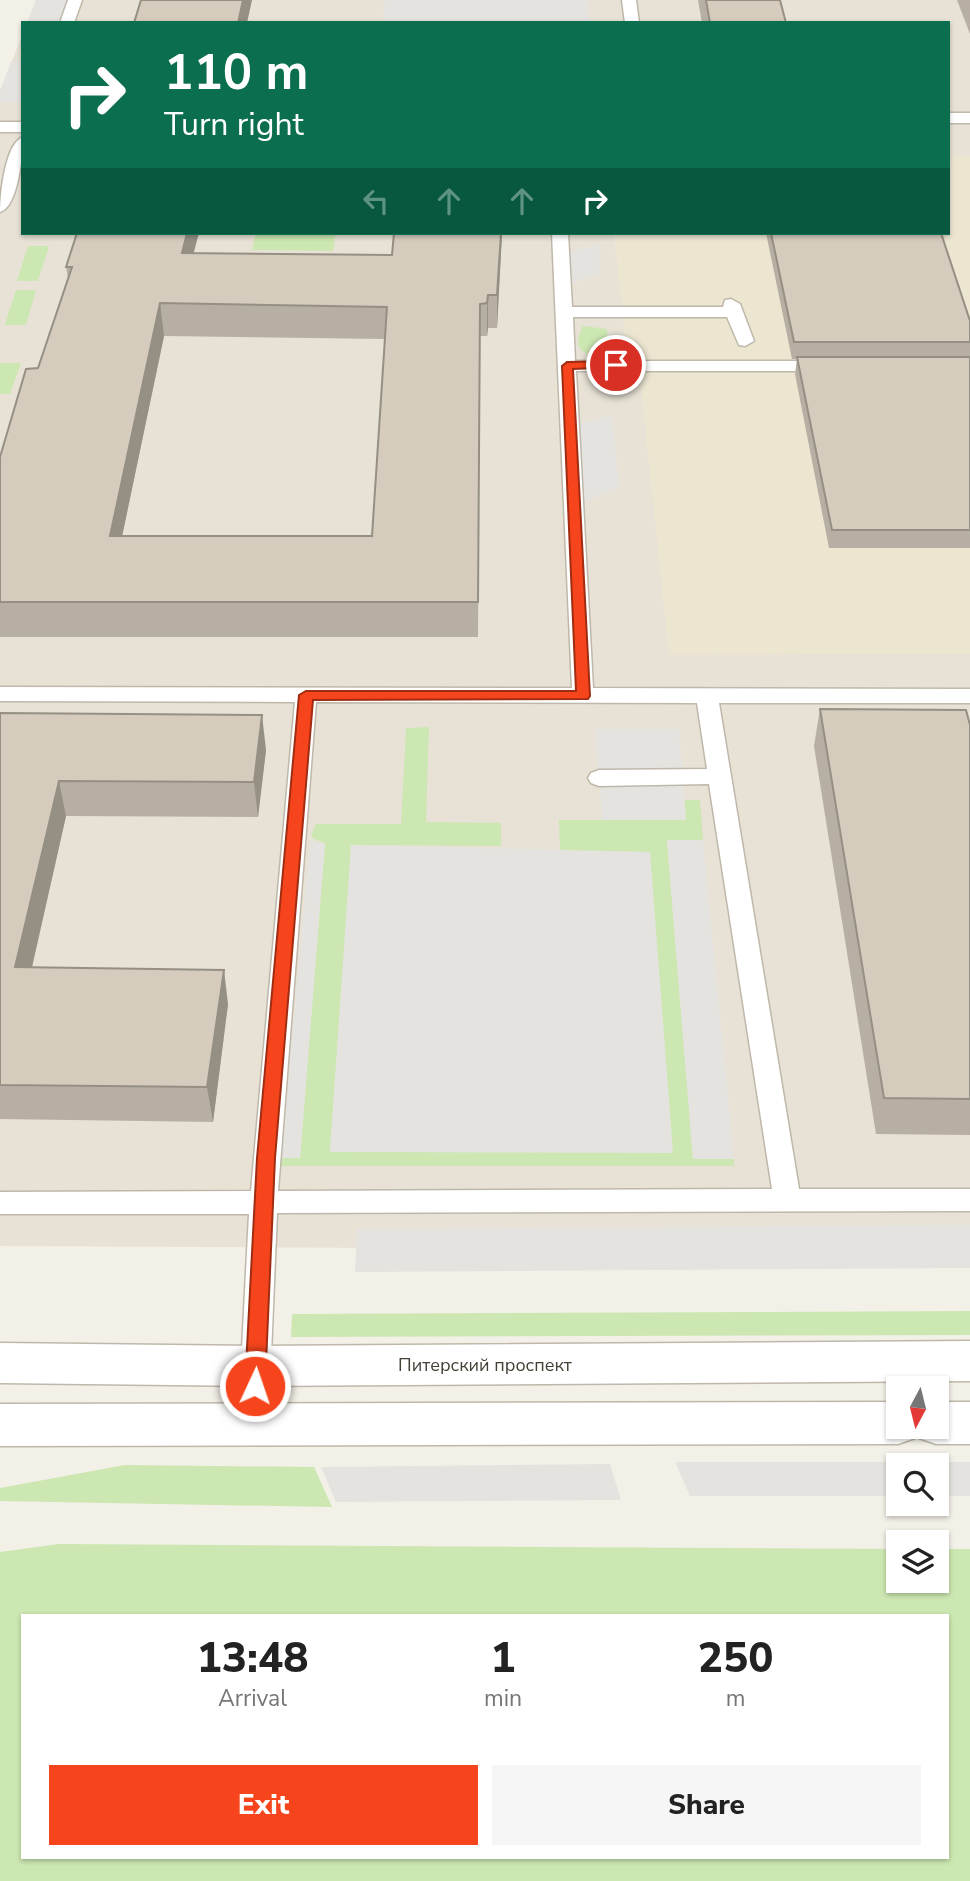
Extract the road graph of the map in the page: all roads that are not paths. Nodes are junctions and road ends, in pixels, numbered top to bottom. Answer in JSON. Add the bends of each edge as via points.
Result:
{"nodes":[{"id":1,"x":75,"y":0,"type":"edge"},
{"id":2,"x":629,"y":0,"type":"edge"},
{"id":3,"x":68,"y":21,"type":"edge"},
{"id":4,"x":632,"y":21,"type":"edge"},
{"id":5,"x":950,"y":118,"type":"edge"},
{"id":6,"x":970,"y":118,"type":"edge"},
{"id":7,"x":0,"y":127,"type":"edge"},
{"id":8,"x":21,"y":127,"type":"edge"},
{"id":9,"x":21,"y":148,"type":"edge"},
{"id":10,"x":0,"y":207,"type":"edge"},
{"id":11,"x":560,"y":235,"type":"edge"},
{"id":12,"x":566,"y":312,"type":"junction"},
{"id":13,"x":746,"y":341,"type":"dead end"},
{"id":14,"x":567,"y":366,"type":"junction"},
{"id":15,"x":847,"y":366,"type":"edge"},
{"id":16,"x":0,"y":694,"type":"edge"},
{"id":17,"x":306,"y":695,"type":"junction"},
{"id":18,"x":583,"y":696,"type":"junction"},
{"id":19,"x":970,"y":696,"type":"edge"},
{"id":20,"x":708,"y":697,"type":"junction"},
{"id":21,"x":720,"y":776,"type":"junction"},
{"id":22,"x":600,"y":778,"type":"dead end"},
{"id":23,"x":787,"y":1199,"type":"junction"},
{"id":24,"x":970,"y":1200,"type":"edge"},
{"id":25,"x":0,"y":1203,"type":"edge"},
{"id":26,"x":264,"y":1204,"type":"junction"},
{"id":27,"x":970,"y":1361,"type":"edge"},
{"id":28,"x":0,"y":1363,"type":"edge"},
{"id":29,"x":256,"y":1366,"type":"junction"},
{"id":30,"x":886,"y":1423,"type":"edge"},
{"id":31,"x":949,"y":1423,"type":"edge"},
{"id":32,"x":970,"y":1423,"type":"edge"},
{"id":33,"x":0,"y":1425,"type":"edge"},
{"id":34,"x":253,"y":1425,"type":"junction"}],
"edges":[{"from":1,"to":3,"type":"lane"},
{"from":2,"to":4,"type":"lane"},
{"from":5,"to":6,"type":"lane"},
{"from":7,"to":8,"type":"lane"},
{"from":9,"to":10,"type":"lane"},
{"from":11,"to":12,"type":"lane"},
{"from":12,"to":13,"type":"lane","via":[[732,308]]},
{"from":12,"to":14,"type":"lane"},
{"from":14,"to":15,"type":"lane"},
{"from":14,"to":18,"type":"lane"},
{"from":16,"to":17,"type":"lane"},
{"from":17,"to":18,"type":"lane"},
{"from":17,"to":26,"type":"lane"},
{"from":18,"to":20,"type":"lane"},
{"from":19,"to":20,"type":"lane"},
{"from":20,"to":21,"type":"lane"},
{"from":21,"to":22,"type":"lane"},
{"from":21,"to":23,"type":"lane"},
{"from":23,"to":24,"type":"lane"},
{"from":23,"to":26,"type":"lane"},
{"from":25,"to":26,"type":"lane"},
{"from":26,"to":29,"type":"lane"},
{"from":27,"to":29,"type":"street","name":"Питерский проспект"},
{"from":28,"to":29,"type":"street","name":"Питерский проспект"},
{"from":29,"to":34,"type":"lane"},
{"from":30,"to":34,"type":"street"},
{"from":31,"to":32,"type":"street"},
{"from":33,"to":34,"type":"street"}]}
